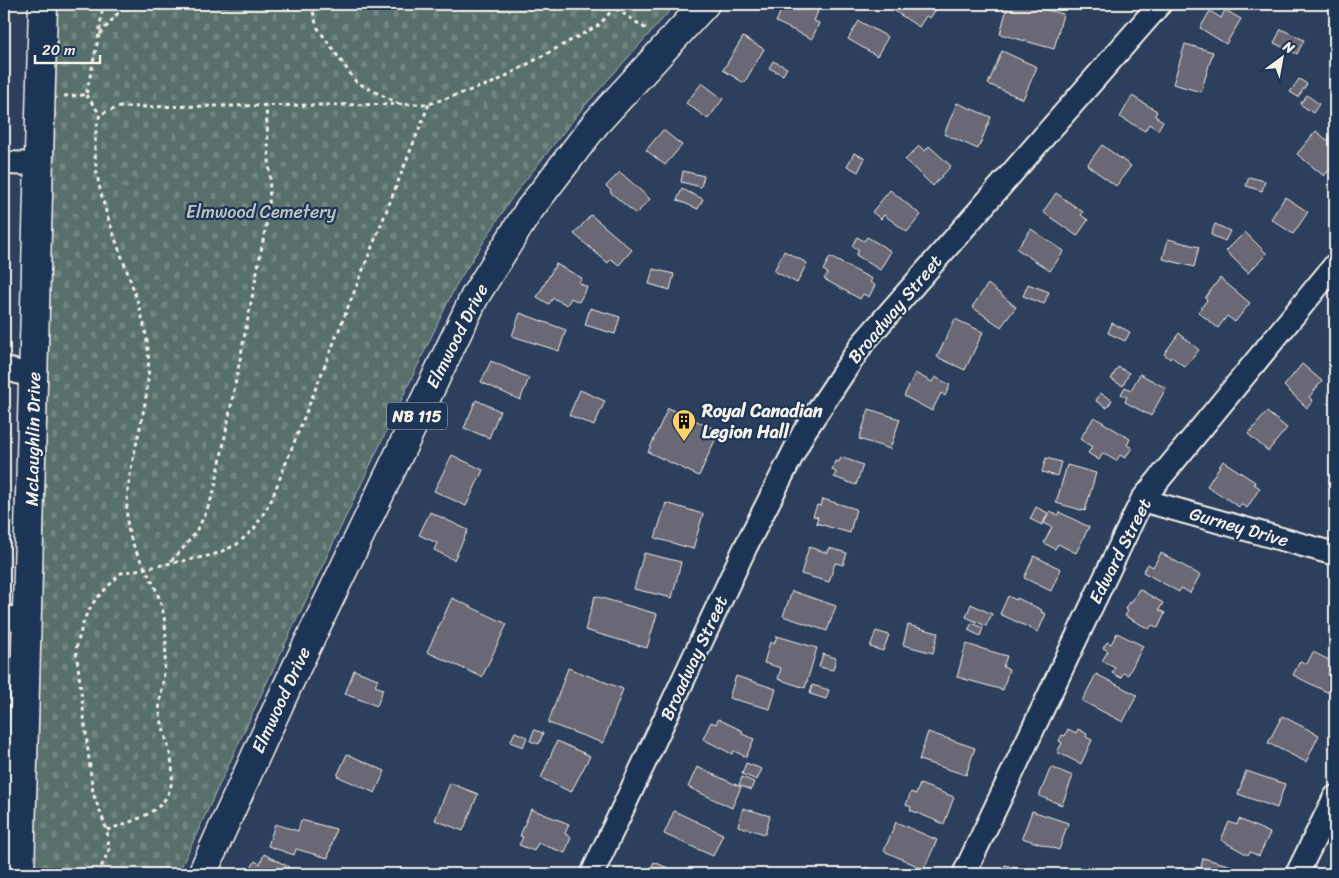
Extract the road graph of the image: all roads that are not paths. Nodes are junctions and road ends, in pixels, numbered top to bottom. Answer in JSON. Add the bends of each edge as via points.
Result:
{"nodes":[{"id":1,"x":43,"y":4,"type":"edge"},
{"id":2,"x":705,"y":4,"type":"edge"},
{"id":3,"x":1160,"y":4,"type":"edge"},
{"id":4,"x":4,"y":163,"type":"edge"},
{"id":5,"x":39,"y":164,"type":"junction"},
{"id":6,"x":1335,"y":265,"type":"edge"},
{"id":7,"x":4,"y":368,"type":"edge"},
{"id":8,"x":34,"y":377,"type":"junction"},
{"id":9,"x":1142,"y":500,"type":"junction"},
{"id":10,"x":1335,"y":554,"type":"edge"},
{"id":11,"x":16,"y":620,"type":"edge"},
{"id":12,"x":1335,"y":797,"type":"edge"},
{"id":13,"x":20,"y":874,"type":"edge"},
{"id":14,"x":202,"y":874,"type":"edge"},
{"id":15,"x":592,"y":874,"type":"edge"},
{"id":16,"x":964,"y":874,"type":"edge"},
{"id":17,"x":1296,"y":874,"type":"edge"}],
"edges":[{"from":1,"to":5,"type":"main road","name":"McLaughlin Drive"},
{"from":2,"to":14,"type":"main road","name":"Elmwood Drive","number":"NB 115","via":[[596,124],[530,210],[475,296],[287,687]]},
{"from":3,"to":15,"type":"street","name":"Broadway Street","via":[[863,343],[804,432],[746,546]]},
{"from":4,"to":5,"type":"street"},
{"from":5,"to":8,"type":"main road","name":"McLaughlin Drive"},
{"from":6,"to":9,"type":"street","name":"Edward Street"},
{"from":7,"to":8,"type":"street"},
{"from":8,"to":11,"type":"main road","name":"McLaughlin Drive"},
{"from":9,"to":10,"type":"street","name":"Gurney Drive"},
{"from":9,"to":16,"type":"street","name":"Edward Street"},
{"from":11,"to":13,"type":"main road","name":"McLaughlin Drive"},
{"from":12,"to":17,"type":"street"}]}
